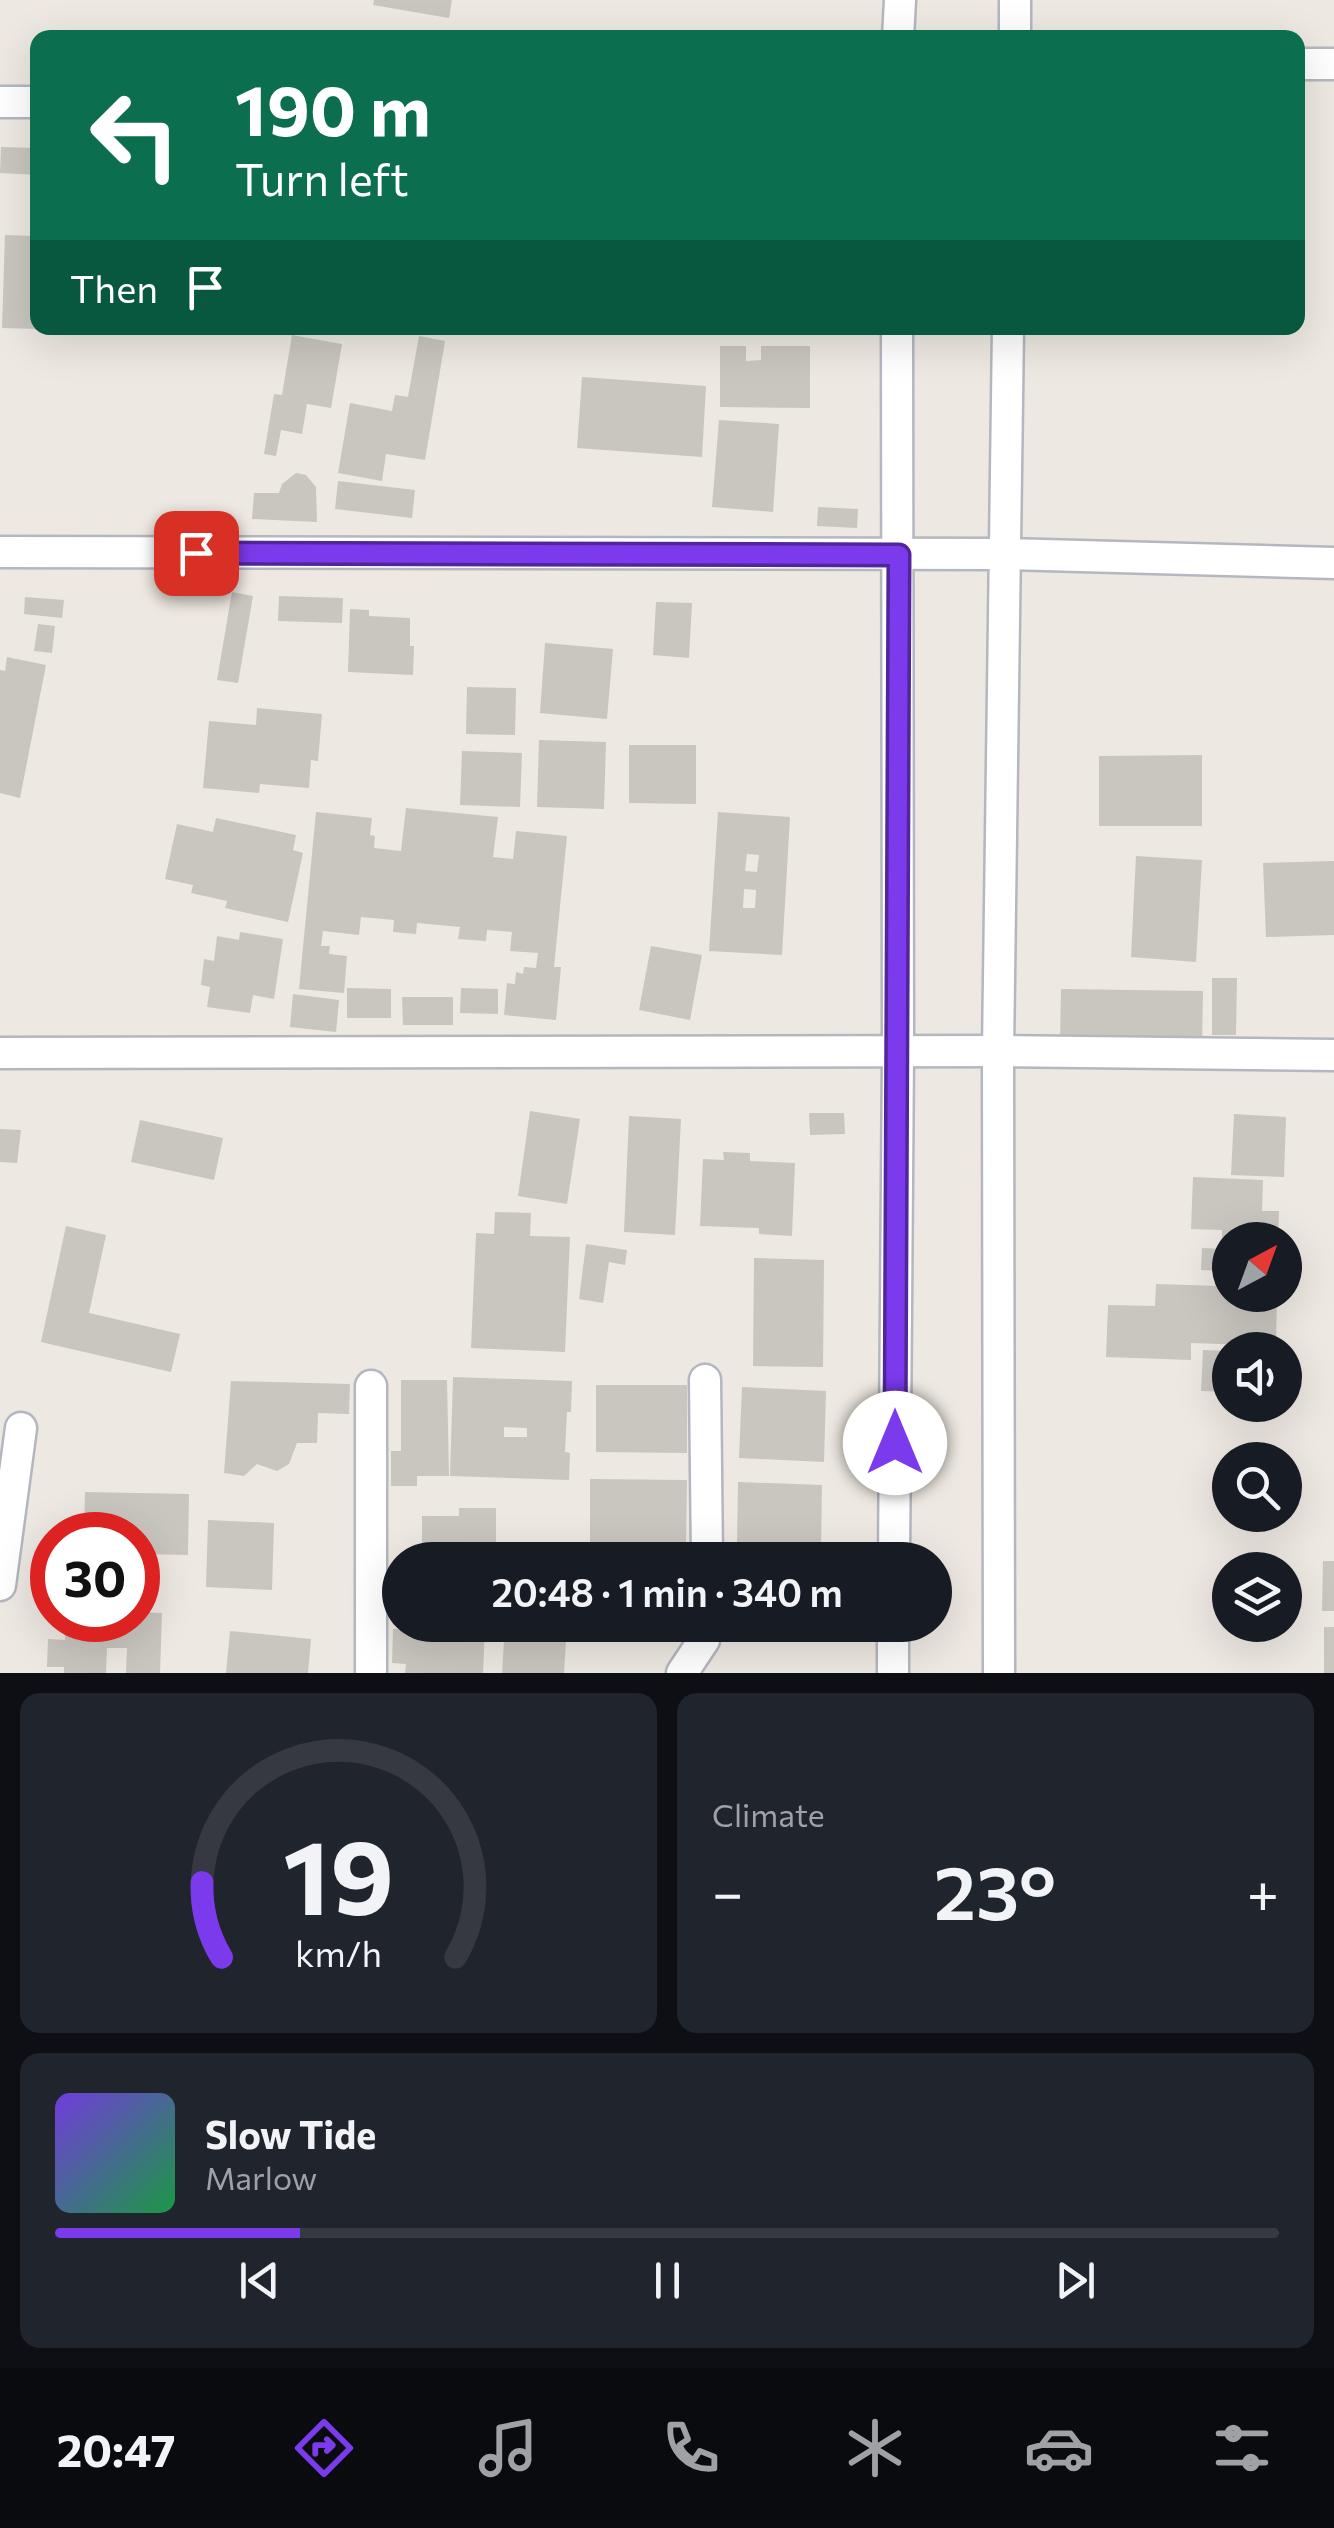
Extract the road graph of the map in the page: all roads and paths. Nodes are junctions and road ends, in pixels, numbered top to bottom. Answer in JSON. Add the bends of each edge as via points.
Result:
{"nodes":[{"id":1,"x":900,"y":0,"type":"edge"},
{"id":2,"x":1015,"y":0,"type":"edge"},
{"id":3,"x":898,"y":30,"type":"edge"},
{"id":4,"x":1015,"y":30,"type":"edge"},
{"id":5,"x":1305,"y":64,"type":"edge"},
{"id":6,"x":1334,"y":64,"type":"edge"},
{"id":7,"x":0,"y":102,"type":"edge"},
{"id":8,"x":30,"y":102,"type":"edge"},
{"id":9,"x":897,"y":335,"type":"edge"},
{"id":10,"x":1008,"y":335,"type":"edge"},
{"id":11,"x":0,"y":552,"type":"edge"},
{"id":12,"x":1003,"y":554,"type":"junction"},
{"id":13,"x":899,"y":555,"type":"junction"},
{"id":14,"x":1334,"y":563,"type":"edge"},
{"id":15,"x":998,"y":1051,"type":"junction"},
{"id":16,"x":0,"y":1054,"type":"edge"},
{"id":17,"x":898,"y":1054,"type":"junction"},
{"id":18,"x":1334,"y":1055,"type":"edge"},
{"id":19,"x":705,"y":1380,"type":"dead end"},
{"id":20,"x":371,"y":1386,"type":"dead end"},
{"id":21,"x":21,"y":1428,"type":"dead end"},
{"id":22,"x":706,"y":1542,"type":"edge"},
{"id":23,"x":894,"y":1542,"type":"edge"},
{"id":24,"x":0,"y":1585,"type":"edge"},
{"id":25,"x":703,"y":1642,"type":"edge"},
{"id":26,"x":894,"y":1642,"type":"edge"},
{"id":27,"x":371,"y":1673,"type":"edge"},
{"id":28,"x":682,"y":1673,"type":"edge"},
{"id":29,"x":893,"y":1673,"type":"edge"},
{"id":30,"x":999,"y":1673,"type":"edge"}],
"edges":[{"from":1,"to":3,"type":"street"},
{"from":2,"to":4,"type":"street"},
{"from":5,"to":6,"type":"street"},
{"from":7,"to":8,"type":"street"},
{"from":9,"to":13,"type":"street"},
{"from":10,"to":12,"type":"street"},
{"from":11,"to":13,"type":"street"},
{"from":12,"to":13,"type":"street"},
{"from":12,"to":14,"type":"street"},
{"from":12,"to":15,"type":"street"},
{"from":13,"to":17,"type":"street"},
{"from":15,"to":17,"type":"street"},
{"from":15,"to":18,"type":"street"},
{"from":15,"to":30,"type":"street"},
{"from":16,"to":17,"type":"street"},
{"from":17,"to":23,"type":"street"},
{"from":19,"to":22,"type":"street"},
{"from":20,"to":27,"type":"street"},
{"from":21,"to":24,"type":"street"},
{"from":25,"to":28,"type":"street"},
{"from":26,"to":29,"type":"street"}]}
